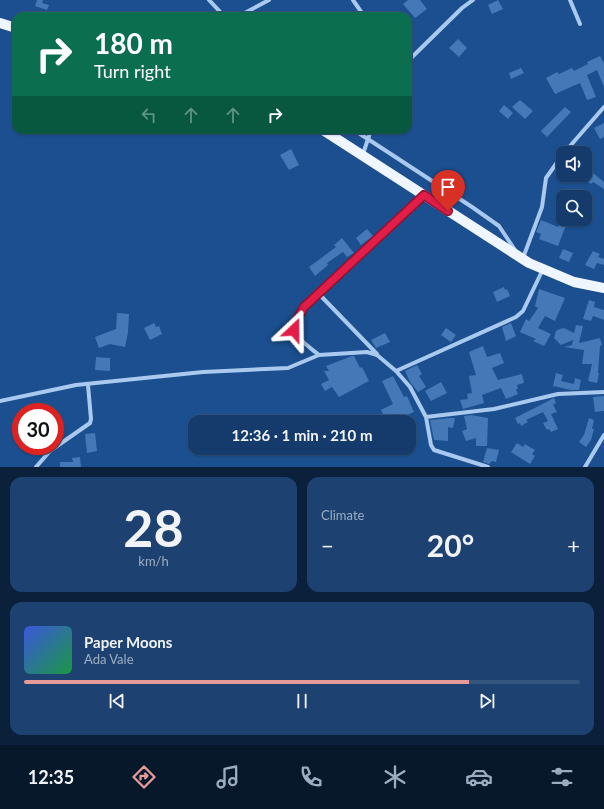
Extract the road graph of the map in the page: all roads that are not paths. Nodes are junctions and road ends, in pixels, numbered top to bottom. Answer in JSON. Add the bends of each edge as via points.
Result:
{"nodes":[{"id":1,"x":209,"y":0,"type":"edge"},
{"id":2,"x":269,"y":0,"type":"edge"},
{"id":3,"x":353,"y":0,"type":"edge"},
{"id":4,"x":473,"y":0,"type":"edge"},
{"id":5,"x":570,"y":0,"type":"edge"},
{"id":6,"x":220,"y":12,"type":"edge"},
{"id":7,"x":246,"y":12,"type":"edge"},
{"id":8,"x":361,"y":12,"type":"edge"},
{"id":9,"x":0,"y":23,"type":"edge"},
{"id":10,"x":580,"y":24,"type":"dead end"},
{"id":11,"x":12,"y":27,"type":"edge"},
{"id":12,"x":412,"y":57,"type":"edge"},
{"id":13,"x":604,"y":107,"type":"edge"},
{"id":14,"x":330,"y":134,"type":"edge"},
{"id":15,"x":361,"y":134,"type":"edge"},
{"id":16,"x":369,"y":134,"type":"edge"},
{"id":17,"x":368,"y":138,"type":"junction"},
{"id":18,"x":569,"y":146,"type":"edge"},
{"id":19,"x":363,"y":154,"type":"junction"},
{"id":20,"x":556,"y":163,"type":"edge"},
{"id":21,"x":424,"y":195,"type":"junction"},
{"id":22,"x":521,"y":257,"type":"junction"},
{"id":23,"x":544,"y":269,"type":"junction"},
{"id":24,"x":604,"y":288,"type":"edge"},
{"id":25,"x":320,"y":294,"type":"junction"},
{"id":26,"x":319,"y":355,"type":"junction"},
{"id":27,"x":377,"y":355,"type":"junction"},
{"id":28,"x":396,"y":371,"type":"junction"},
{"id":29,"x":88,"y":385,"type":"junction"},
{"id":30,"x":604,"y":392,"type":"edge"},
{"id":31,"x":0,"y":402,"type":"edge"},
{"id":32,"x":426,"y":417,"type":"junction"},
{"id":33,"x":604,"y":435,"type":"edge"},
{"id":34,"x":36,"y":467,"type":"edge"},
{"id":35,"x":488,"y":467,"type":"edge"},
{"id":36,"x":586,"y":467,"type":"edge"}],
"edges":[{"from":1,"to":6,"type":"street"},
{"from":2,"to":7,"type":"street"},
{"from":3,"to":8,"type":"street"},
{"from":4,"to":12,"type":"street","via":[[457,12]]},
{"from":5,"to":10,"type":"street"},
{"from":9,"to":11,"type":"main road"},
{"from":13,"to":18,"type":"street"},
{"from":14,"to":19,"type":"main road"},
{"from":15,"to":17,"type":"street"},
{"from":16,"to":17,"type":"street"},
{"from":17,"to":19,"type":"street"},
{"from":17,"to":22,"type":"street","via":[[499,226]]},
{"from":19,"to":21,"type":"main road"},
{"from":20,"to":22,"type":"street","via":[[546,178],[542,207]]},
{"from":21,"to":22,"type":"main road"},
{"from":21,"to":25,"type":"street"},
{"from":22,"to":23,"type":"main road"},
{"from":23,"to":24,"type":"main road","via":[[574,282]]},
{"from":23,"to":28,"type":"street","via":[[523,311],[516,317]]},
{"from":25,"to":26,"type":"street","via":[[304,307],[294,330]]},
{"from":25,"to":27,"type":"street"},
{"from":26,"to":27,"type":"street","via":[[367,352]]},
{"from":26,"to":29,"type":"street","via":[[288,368],[203,372]]},
{"from":27,"to":28,"type":"street"},
{"from":28,"to":32,"type":"street","via":[[410,388]]},
{"from":29,"to":31,"type":"street","via":[[44,390]]},
{"from":29,"to":34,"type":"street","via":[[90,423],[50,451]]},
{"from":30,"to":32,"type":"street","via":[[558,394],[494,409]]},
{"from":32,"to":35,"type":"street","via":[[434,450]]},
{"from":33,"to":36,"type":"street"}]}
